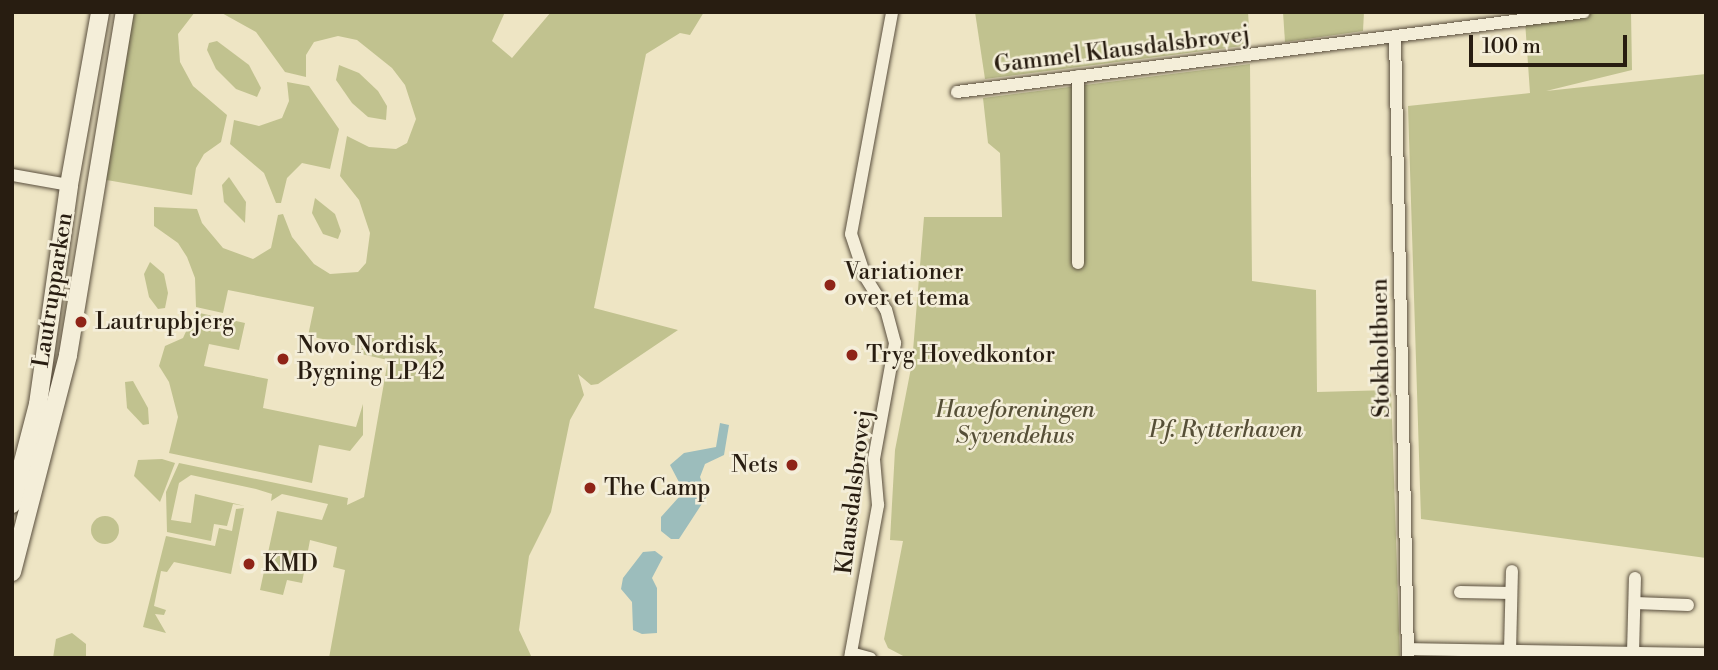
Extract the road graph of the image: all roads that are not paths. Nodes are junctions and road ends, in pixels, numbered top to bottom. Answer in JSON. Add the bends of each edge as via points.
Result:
{"nodes":[{"id":1,"x":100,"y":12,"type":"edge"},
{"id":2,"x":125,"y":12,"type":"edge"},
{"id":3,"x":892,"y":12,"type":"edge"},
{"id":4,"x":1584,"y":12,"type":"edge"},
{"id":5,"x":1395,"y":36,"type":"junction"},
{"id":6,"x":1078,"y":76,"type":"junction"},
{"id":7,"x":957,"y":92,"type":"dead end"},
{"id":8,"x":12,"y":176,"type":"edge"},
{"id":9,"x":69,"y":185,"type":"junction"},
{"id":10,"x":93,"y":189,"type":"junction"},
{"id":11,"x":1078,"y":263,"type":"dead end"},
{"id":12,"x":12,"y":504,"type":"edge"},
{"id":13,"x":1512,"y":571,"type":"dead end"},
{"id":14,"x":12,"y":572,"type":"edge"},
{"id":15,"x":1635,"y":578,"type":"dead end"},
{"id":16,"x":1460,"y":592,"type":"dead end"},
{"id":17,"x":1511,"y":593,"type":"junction"},
{"id":18,"x":1635,"y":603,"type":"junction"},
{"id":19,"x":1688,"y":605,"type":"dead end"},
{"id":20,"x":1510,"y":651,"type":"junction"},
{"id":21,"x":1633,"y":653,"type":"junction"},
{"id":22,"x":1408,"y":654,"type":"edge"},
{"id":23,"x":1467,"y":654,"type":"edge"},
{"id":24,"x":1706,"y":654,"type":"edge"},
{"id":25,"x":850,"y":655,"type":"edge"},
{"id":26,"x":1604,"y":655,"type":"edge"},
{"id":27,"x":870,"y":658,"type":"edge"}],
"edges":[{"from":1,"to":9,"type":"street","name":"Lautrupparken"},
{"from":2,"to":10,"type":"street","name":"Lautrupparken"},
{"from":3,"to":25,"type":"street","name":"Klausdalsbrovej","via":[[851,234],[865,275],[886,310],[895,343],[874,459],[878,505]]},
{"from":4,"to":5,"type":"street","name":"Gammel Klausdalsbrovej"},
{"from":5,"to":6,"type":"street","name":"Gammel Klausdalsbrovej"},
{"from":5,"to":22,"type":"street","name":"Stokholtbuen"},
{"from":6,"to":7,"type":"street","name":"Gammel Klausdalsbrovej"},
{"from":6,"to":11,"type":"street"},
{"from":8,"to":9,"type":"street"},
{"from":9,"to":10,"type":"street"},
{"from":9,"to":12,"type":"street","name":"Lautrupparken","via":[[38,404]]},
{"from":10,"to":14,"type":"street","name":"Lautrupparken","via":[[68,355]]},
{"from":13,"to":17,"type":"street"},
{"from":15,"to":18,"type":"street"},
{"from":16,"to":17,"type":"street"},
{"from":17,"to":20,"type":"street"},
{"from":18,"to":19,"type":"street"},
{"from":18,"to":21,"type":"street"},
{"from":20,"to":23,"type":"street"},
{"from":20,"to":26,"type":"street"},
{"from":21,"to":24,"type":"street"},
{"from":21,"to":26,"type":"street"},
{"from":22,"to":23,"type":"street"},
{"from":25,"to":27,"type":"street","name":"Klausdalsbrovej"}]}
